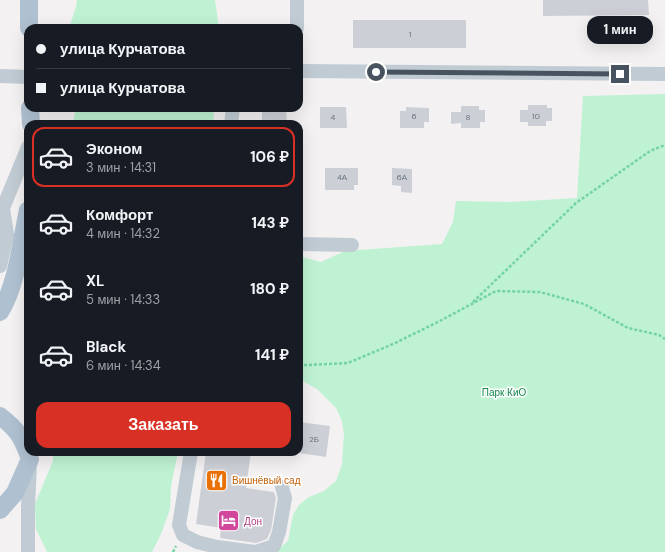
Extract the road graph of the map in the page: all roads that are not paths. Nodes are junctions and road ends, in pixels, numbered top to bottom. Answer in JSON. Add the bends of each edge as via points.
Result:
{"nodes":[{"id":1,"x":29,"y":0,"type":"edge"},
{"id":2,"x":297,"y":0,"type":"edge"},
{"id":3,"x":29,"y":24,"type":"edge"},
{"id":4,"x":297,"y":24,"type":"edge"},
{"id":5,"x":303,"y":71,"type":"edge"},
{"id":6,"x":665,"y":74,"type":"edge"},
{"id":7,"x":0,"y":76,"type":"edge"},
{"id":8,"x":24,"y":76,"type":"edge"},
{"id":9,"x":24,"y":157,"type":"edge"},
{"id":10,"x":2,"y":209,"type":"edge"},
{"id":11,"x":24,"y":231,"type":"edge"},
{"id":12,"x":303,"y":244,"type":"edge"},
{"id":13,"x":352,"y":246,"type":"dead end"},
{"id":14,"x":0,"y":266,"type":"edge"},
{"id":15,"x":0,"y":312,"type":"edge"},
{"id":16,"x":0,"y":416,"type":"edge"},
{"id":17,"x":24,"y":444,"type":"edge"},
{"id":18,"x":30,"y":456,"type":"edge"},
{"id":19,"x":190,"y":456,"type":"edge"},
{"id":20,"x":282,"y":487,"type":"dead end"},
{"id":21,"x":0,"y":510,"type":"edge"},
{"id":22,"x":28,"y":552,"type":"edge"},
{"id":23,"x":256,"y":552,"type":"edge"}],
"edges":[{"from":1,"to":3,"type":"main road"},
{"from":2,"to":4,"type":"street"},
{"from":5,"to":6,"type":"street"},
{"from":7,"to":8,"type":"street"},
{"from":9,"to":10,"type":"street"},
{"from":10,"to":14,"type":"street","via":[[7,235]]},
{"from":11,"to":15,"type":"main road","via":[[16,273]]},
{"from":12,"to":13,"type":"street"},
{"from":16,"to":17,"type":"main road","via":[[18,432]]},
{"from":18,"to":21,"type":"main road","via":[[15,493]]},
{"from":18,"to":22,"type":"street"},
{"from":19,"to":23,"type":"street","via":[[179,525],[183,535],[217,547]]},
{"from":20,"to":23,"type":"street","via":[[285,498],[280,532],[274,546]]}]}
